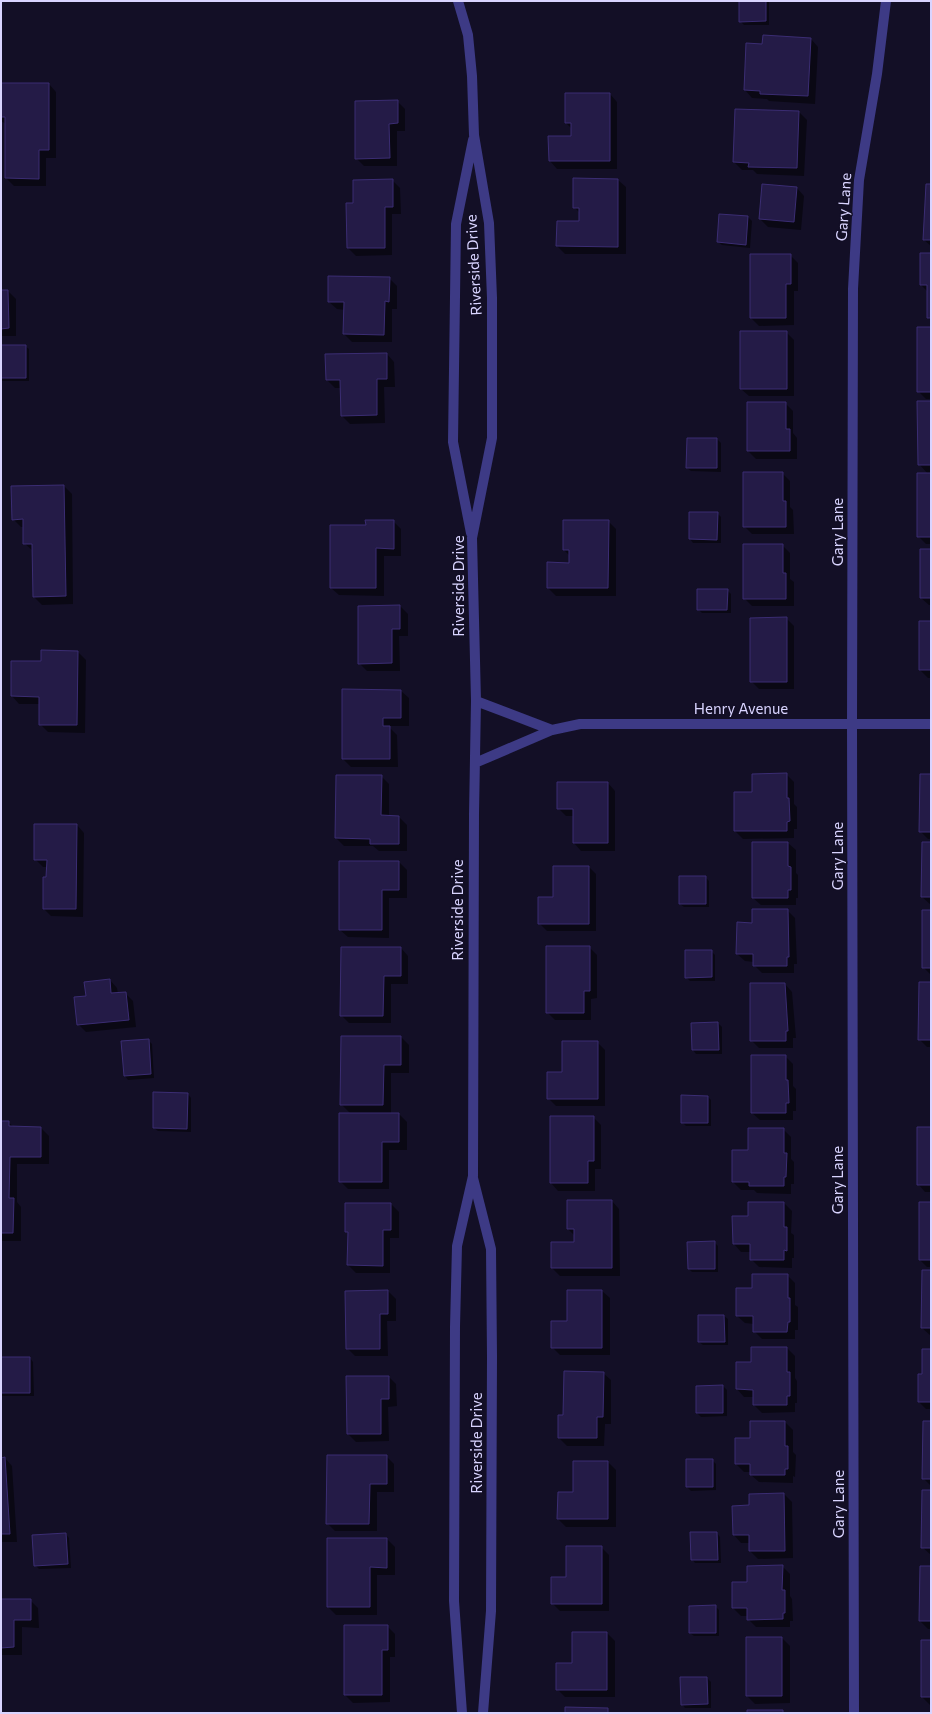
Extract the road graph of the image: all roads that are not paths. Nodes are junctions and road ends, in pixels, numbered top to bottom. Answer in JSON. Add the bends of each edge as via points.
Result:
{"nodes":[{"id":1,"x":458,"y":1,"type":"edge"},
{"id":2,"x":886,"y":1,"type":"edge"},
{"id":3,"x":474,"y":134,"type":"junction"},
{"id":4,"x":472,"y":538,"type":"junction"},
{"id":5,"x":476,"y":702,"type":"junction"},
{"id":6,"x":852,"y":724,"type":"junction"},
{"id":7,"x":931,"y":724,"type":"edge"},
{"id":8,"x":552,"y":730,"type":"junction"},
{"id":9,"x":475,"y":763,"type":"junction"},
{"id":10,"x":473,"y":1176,"type":"junction"},
{"id":11,"x":462,"y":1713,"type":"edge"},
{"id":12,"x":483,"y":1713,"type":"edge"},
{"id":13,"x":854,"y":1713,"type":"edge"}],
"edges":[{"from":1,"to":3,"type":"street","name":"Riverside Drive","via":[[468,35]]},
{"from":2,"to":6,"type":"street","name":"Gary Lane","via":[[859,180],[853,289]]},
{"from":3,"to":4,"type":"street","name":"Riverside Drive","via":[[489,223],[492,438]]},
{"from":3,"to":4,"type":"street","via":[[456,224],[454,313],[454,442]]},
{"from":4,"to":5,"type":"street","name":"Riverside Drive"},
{"from":5,"to":8,"type":"street"},
{"from":5,"to":9,"type":"street","name":"Riverside Drive"},
{"from":6,"to":7,"type":"street","name":"Henry Avenue"},
{"from":6,"to":8,"type":"street","name":"Henry Avenue","via":[[580,724]]},
{"from":6,"to":13,"type":"street","name":"Gary Lane"},
{"from":8,"to":9,"type":"street","name":"Henry Avenue"},
{"from":9,"to":10,"type":"street","name":"Riverside Drive"},
{"from":10,"to":11,"type":"street","name":"Riverside Drive","via":[[457,1246],[455,1327],[454,1601]]},
{"from":10,"to":12,"type":"street","name":"Riverside Drive","via":[[491,1249],[491,1612]]}]}
